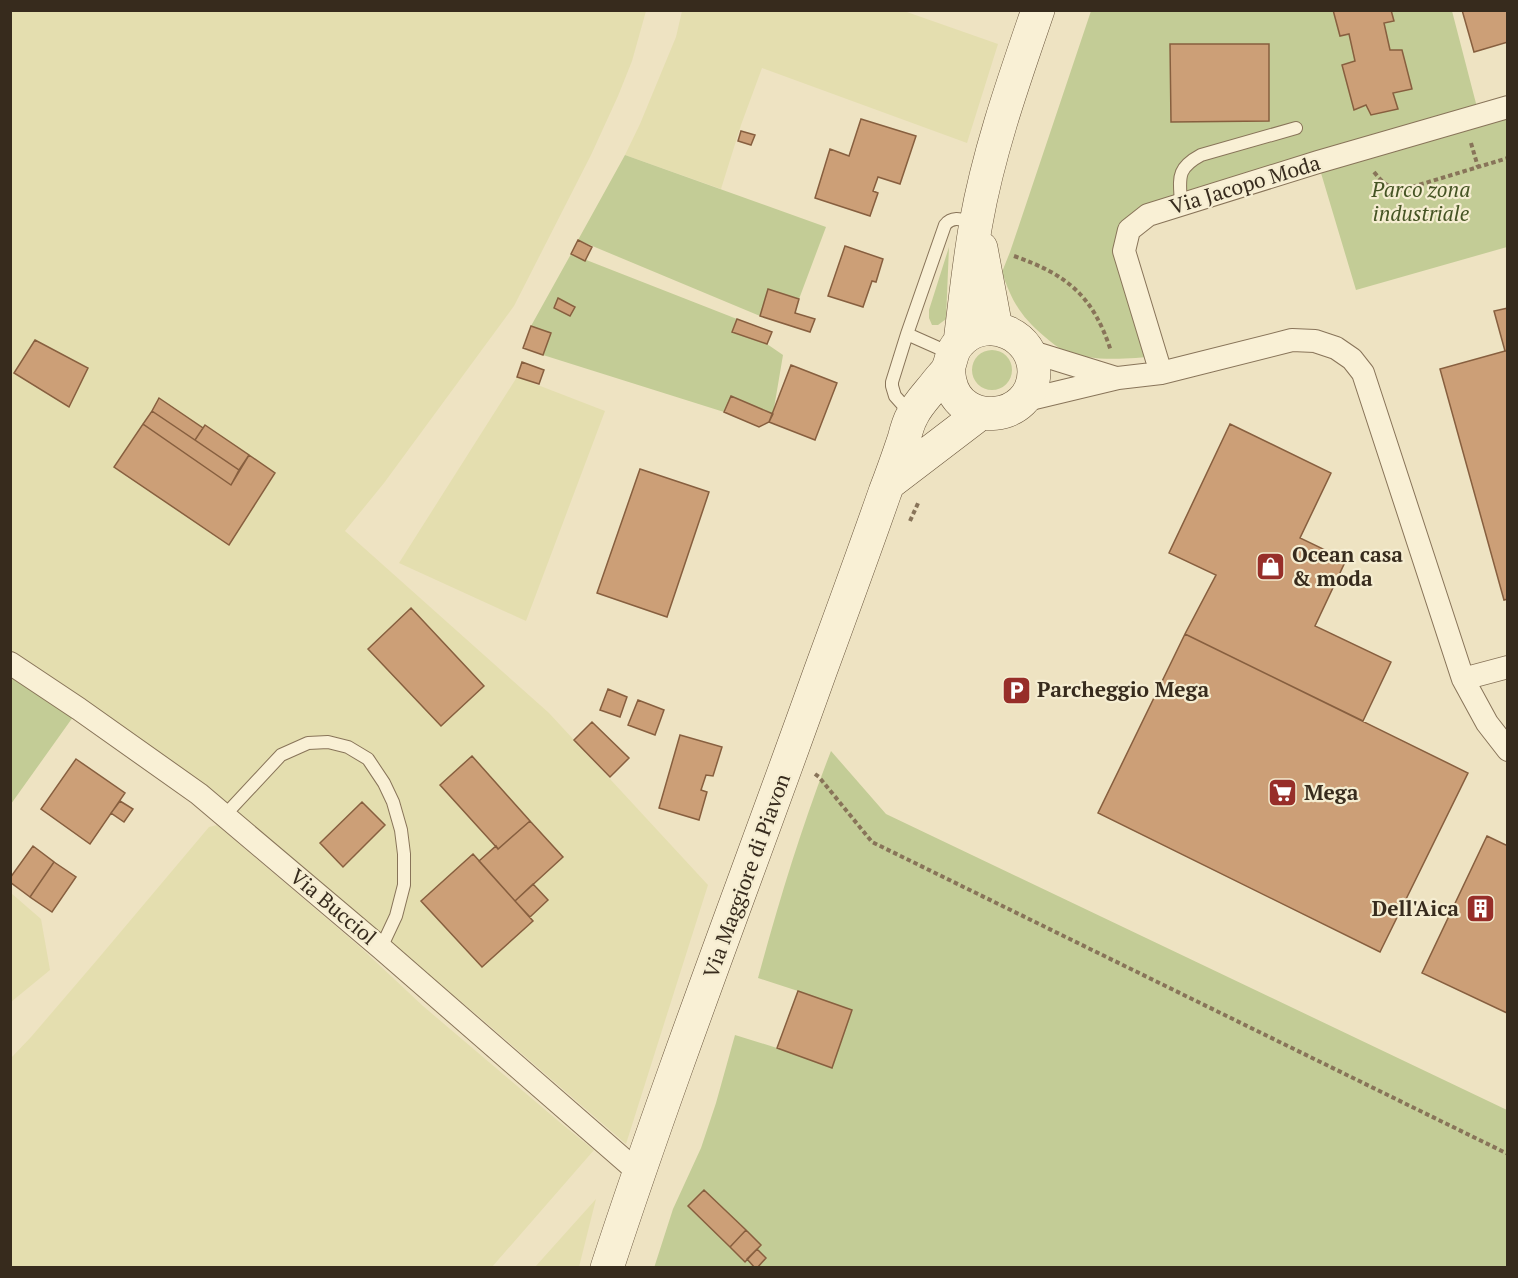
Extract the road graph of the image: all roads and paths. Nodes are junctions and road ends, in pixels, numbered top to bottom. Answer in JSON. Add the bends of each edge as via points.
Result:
{"nodes":[{"id":1,"x":1038,"y":10,"type":"edge"},
{"id":2,"x":1508,"y":106,"type":"edge"},
{"id":3,"x":1296,"y":128,"type":"dead end"},
{"id":4,"x":1365,"y":149,"type":"junction"},
{"id":5,"x":1508,"y":158,"type":"edge"},
{"id":6,"x":1181,"y":205,"type":"junction"},
{"id":7,"x":976,"y":223,"type":"junction"},
{"id":8,"x":1005,"y":253,"type":"dead end"},
{"id":9,"x":996,"y":328,"type":"junction"},
{"id":10,"x":907,"y":334,"type":"junction"},
{"id":11,"x":1029,"y":351,"type":"junction"},
{"id":12,"x":953,"y":355,"type":"junction"},
{"id":13,"x":1115,"y":368,"type":"junction"},
{"id":14,"x":1161,"y":373,"type":"junction"},
{"id":15,"x":1022,"y":401,"type":"junction"},
{"id":16,"x":981,"y":413,"type":"junction"},
{"id":17,"x":912,"y":415,"type":"junction"},
{"id":18,"x":888,"y":484,"type":"junction"},
{"id":19,"x":920,"y":499,"type":"dead end"},
{"id":20,"x":906,"y":528,"type":"dead end"},
{"id":21,"x":10,"y":663,"type":"edge"},
{"id":22,"x":1508,"y":668,"type":"edge"},
{"id":23,"x":1463,"y":679,"type":"junction"},
{"id":24,"x":1508,"y":750,"type":"edge"},
{"id":25,"x":809,"y":771,"type":"dead end"},
{"id":26,"x":225,"y":815,"type":"junction"},
{"id":27,"x":381,"y":948,"type":"junction"},
{"id":28,"x":1508,"y":1154,"type":"edge"},
{"id":29,"x":638,"y":1173,"type":"junction"},
{"id":30,"x":607,"y":1268,"type":"edge"}],
"edges":[{"from":1,"to":7,"type":"main road","name":"Via Maggiore di Piavon","via":[[1002,116]]},
{"from":2,"to":4,"type":"street","name":"Via Jacopo Moda"},
{"from":3,"to":6,"type":"lane","via":[[1193,160],[1180,176]]},
{"from":4,"to":5,"type":"path","via":[[1375,173],[1391,188],[1402,190]]},
{"from":4,"to":6,"type":"street","name":"Via Jacopo Moda"},
{"from":6,"to":14,"type":"street","name":"Via Jacopo Moda","via":[[1148,215],[1129,230],[1124,251]]},
{"from":7,"to":9,"type":"main road","name":"Via Maggiore di Piavon"},
{"from":7,"to":10,"type":"lane","via":[[954,219],[945,225]]},
{"from":7,"to":12,"type":"main road","name":"Via Maggiore di Piavon"},
{"from":8,"to":13,"type":"path","via":[[1047,269],[1070,284],[1100,321]]},
{"from":9,"to":11,"type":"main road","via":[[1021,340]]},
{"from":9,"to":12,"type":"main road","name":"Via Maggiore di Piavon","via":[[970,333]]},
{"from":10,"to":12,"type":"lane"},
{"from":10,"to":17,"type":"lane","via":[[892,386],[895,396]]},
{"from":11,"to":13,"type":"street"},
{"from":11,"to":15,"type":"main road","via":[[1034,377]]},
{"from":12,"to":16,"type":"main road","name":"Via Maggiore di Piavon","via":[[950,383],[956,396]]},
{"from":12,"to":17,"type":"main road","name":"Via Maggiore di Piavon"},
{"from":13,"to":14,"type":"street"},
{"from":13,"to":15,"type":"street"},
{"from":14,"to":23,"type":"street","via":[[1292,340],[1315,341],[1352,359],[1363,373]]},
{"from":15,"to":16,"type":"main road","via":[[1003,413]]},
{"from":16,"to":18,"type":"main road"},
{"from":17,"to":18,"type":"main road","name":"Via Maggiore di Piavon"},
{"from":18,"to":29,"type":"main road","name":"Via Maggiore di Piavon"},
{"from":19,"to":20,"type":"path"},
{"from":21,"to":26,"type":"street","name":"Via Bucciol"},
{"from":22,"to":23,"type":"street"},
{"from":23,"to":24,"type":"street","via":[[1487,723]]},
{"from":25,"to":28,"type":"path","via":[[819,777],[872,842]]},
{"from":26,"to":27,"type":"street","name":"Via Bucciol"},
{"from":26,"to":27,"type":"lane","via":[[281,755],[308,743],[348,747],[368,759],[393,802],[404,854],[404,885],[396,916]]},
{"from":27,"to":29,"type":"street","name":"Via Bucciol"},
{"from":29,"to":30,"type":"main road","name":"Via Maggiore di Piavon"}]}
